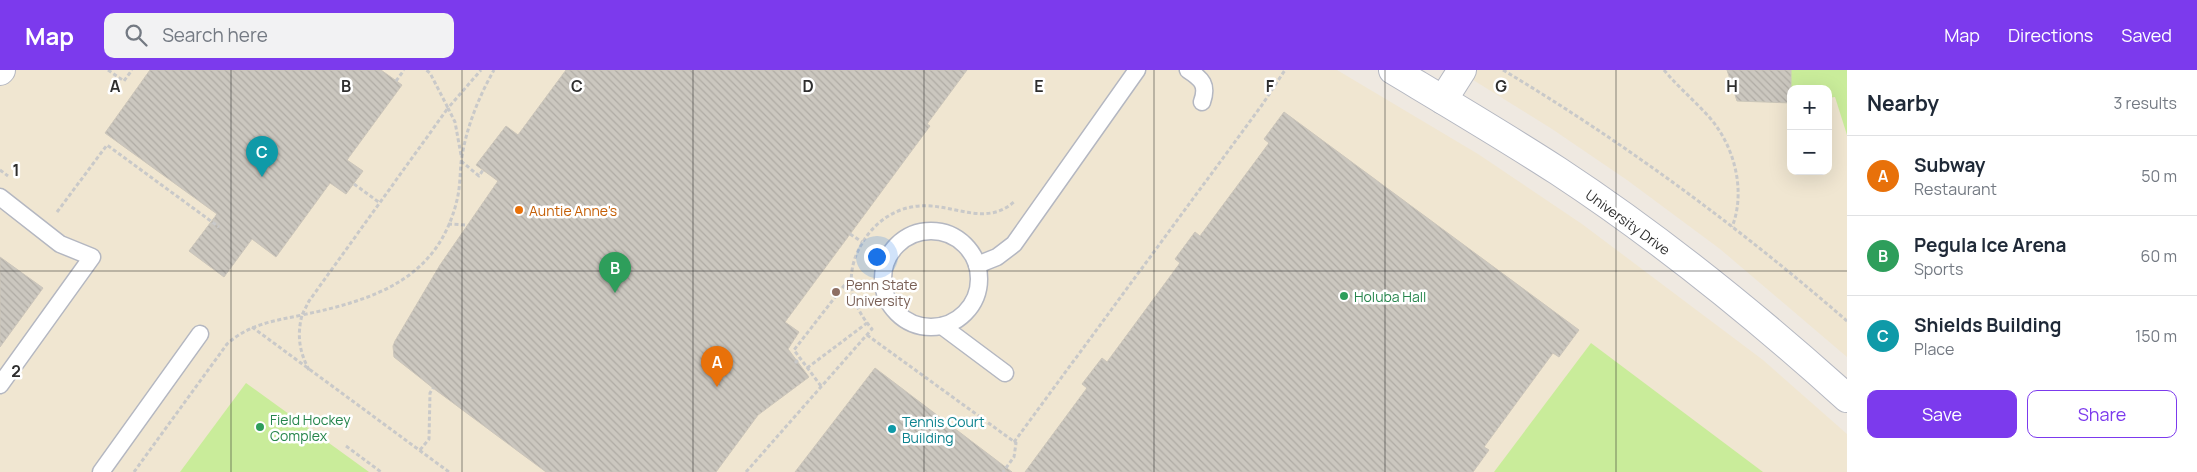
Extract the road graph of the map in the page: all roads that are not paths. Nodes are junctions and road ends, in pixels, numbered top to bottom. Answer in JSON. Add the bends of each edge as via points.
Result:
{"nodes":[{"id":1,"x":1137,"y":70,"type":"edge"},
{"id":2,"x":1188,"y":70,"type":"edge"},
{"id":3,"x":1393,"y":70,"type":"edge"},
{"id":4,"x":1462,"y":70,"type":"edge"},
{"id":5,"x":1443,"y":100,"type":"junction"},
{"id":6,"x":1202,"y":102,"type":"dead end"},
{"id":7,"x":0,"y":197,"type":"edge"},
{"id":8,"x":977,"y":265,"type":"junction"},
{"id":9,"x":942,"y":326,"type":"junction"},
{"id":10,"x":200,"y":334,"type":"dead end"},
{"id":11,"x":1006,"y":373,"type":"dead end"},
{"id":12,"x":0,"y":385,"type":"edge"},
{"id":13,"x":1847,"y":398,"type":"edge"},
{"id":14,"x":101,"y":472,"type":"edge"}],
"edges":[{"from":1,"to":8,"type":"lane","via":[[1014,244],[997,257]]},
{"from":2,"to":6,"type":"lane","via":[[1204,83],[1206,91]]},
{"from":3,"to":5,"type":"main road","name":"University Drive"},
{"from":4,"to":5,"type":"main road"},
{"from":5,"to":13,"type":"main road","name":"University Drive","via":[[1558,172],[1652,238],[1768,329]]},
{"from":7,"to":12,"type":"lane","via":[[60,244],[92,257]]},
{"from":8,"to":9,"type":"lane","via":[[979,283],[974,301],[960,317]]},
{"from":8,"to":9,"type":"lane","via":[[968,249],[954,237],[936,231],[918,233],[901,241],[889,255],[883,273],[884,291],[892,308],[906,320],[924,326]]},
{"from":9,"to":11,"type":"lane"},
{"from":10,"to":14,"type":"lane"}]}
